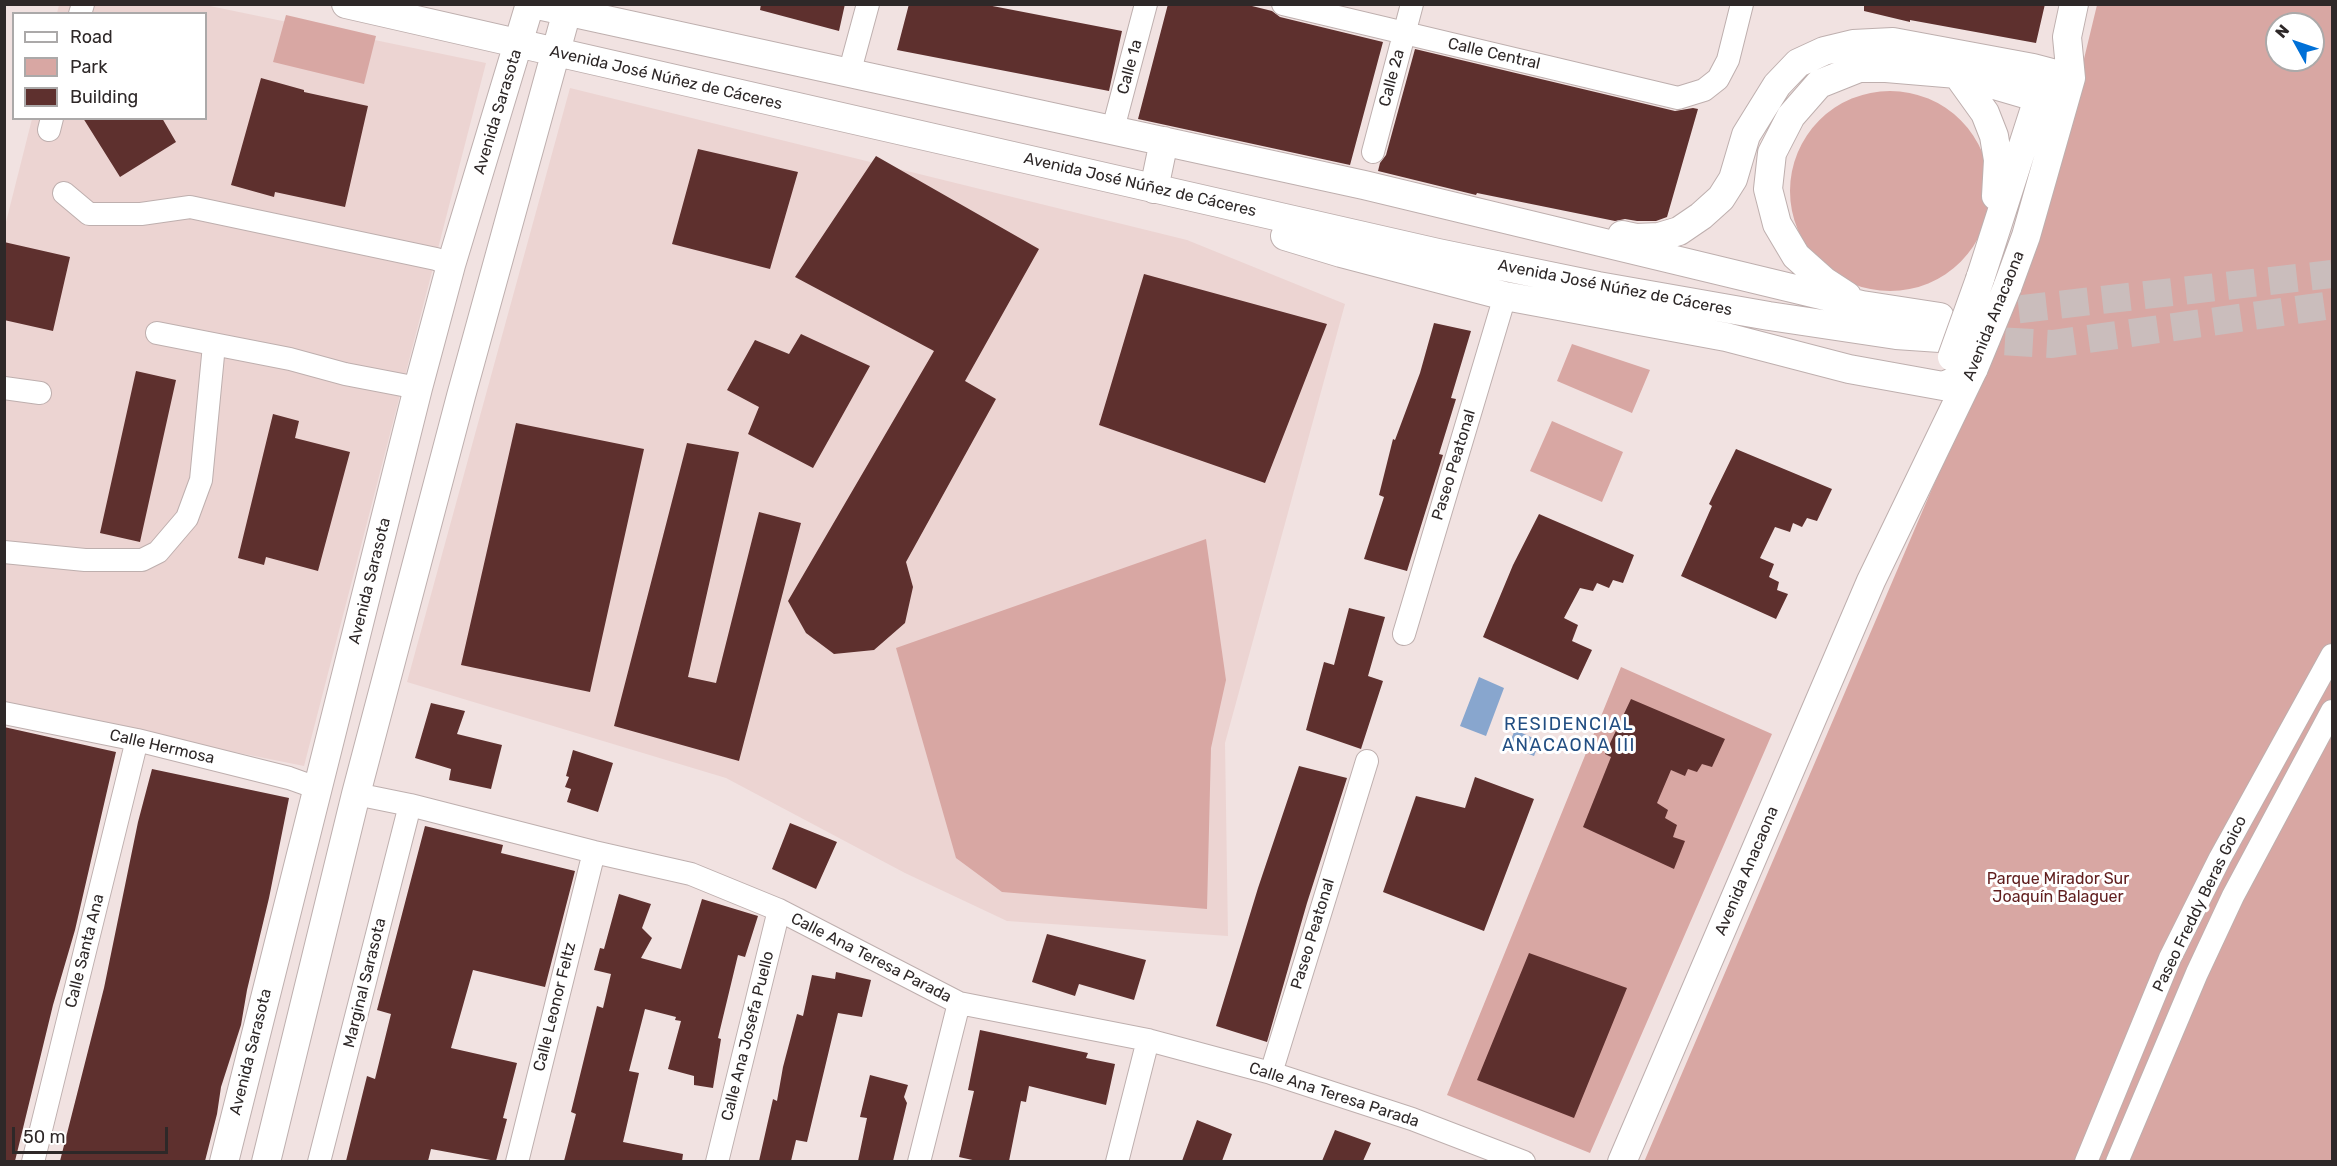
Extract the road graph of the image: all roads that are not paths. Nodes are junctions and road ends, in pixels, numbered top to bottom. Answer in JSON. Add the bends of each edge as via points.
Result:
{"nodes":[{"id":1,"x":346,"y":4,"type":"edge"},
{"id":2,"x":531,"y":4,"type":"edge"},
{"id":3,"x":868,"y":4,"type":"edge"},
{"id":4,"x":1146,"y":4,"type":"edge"},
{"id":5,"x":1283,"y":4,"type":"edge"},
{"id":6,"x":1412,"y":4,"type":"edge"},
{"id":7,"x":1742,"y":4,"type":"edge"},
{"id":8,"x":2074,"y":4,"type":"edge"},
{"id":9,"x":568,"y":8,"type":"edge"},
{"id":10,"x":1404,"y":33,"type":"junction"},
{"id":11,"x":519,"y":44,"type":"junction"},
{"id":12,"x":555,"y":53,"type":"junction"},
{"id":13,"x":849,"y":74,"type":"junction"},
{"id":14,"x":1958,"y":74,"type":"junction"},
{"id":15,"x":913,"y":86,"type":"junction"},
{"id":16,"x":2055,"y":88,"type":"junction"},
{"id":17,"x":964,"y":98,"type":"junction"},
{"id":18,"x":1113,"y":129,"type":"junction"},
{"id":19,"x":903,"y":132,"type":"junction"},
{"id":20,"x":1164,"y":141,"type":"junction"},
{"id":21,"x":953,"y":142,"type":"junction"},
{"id":22,"x":1373,"y":152,"type":"dead end"},
{"id":23,"x":1158,"y":190,"type":"junction"},
{"id":24,"x":64,"y":194,"type":"dead end"},
{"id":25,"x":1488,"y":216,"type":"junction"},
{"id":26,"x":1995,"y":231,"type":"junction"},
{"id":27,"x":452,"y":265,"type":"junction"},
{"id":28,"x":1505,"y":296,"type":"junction"},
{"id":29,"x":1862,"y":305,"type":"junction"},
{"id":30,"x":157,"y":333,"type":"dead end"},
{"id":31,"x":214,"y":345,"type":"junction"},
{"id":32,"x":1956,"y":351,"type":"junction"},
{"id":33,"x":1943,"y":386,"type":"junction"},
{"id":34,"x":4,"y":388,"type":"edge"},
{"id":35,"x":418,"y":388,"type":"junction"},
{"id":36,"x":40,"y":393,"type":"dead end"},
{"id":37,"x":4,"y":552,"type":"edge"},
{"id":38,"x":1871,"y":581,"type":"junction"},
{"id":39,"x":1404,"y":634,"type":"dead end"},
{"id":40,"x":2332,"y":655,"type":"edge"},
{"id":41,"x":2332,"y":711,"type":"edge"},
{"id":42,"x":4,"y":713,"type":"edge"},
{"id":43,"x":137,"y":740,"type":"junction"},
{"id":44,"x":1367,"y":761,"type":"dead end"},
{"id":45,"x":317,"y":788,"type":"junction"},
{"id":46,"x":356,"y":794,"type":"junction"},
{"id":47,"x":410,"y":805,"type":"junction"},
{"id":48,"x":594,"y":852,"type":"junction"},
{"id":49,"x":779,"y":910,"type":"junction"},
{"id":50,"x":959,"y":1003,"type":"junction"},
{"id":51,"x":1148,"y":1040,"type":"junction"},
{"id":52,"x":1271,"y":1073,"type":"junction"},
{"id":53,"x":33,"y":1161,"type":"edge"},
{"id":54,"x":224,"y":1161,"type":"edge"},
{"id":55,"x":266,"y":1161,"type":"edge"},
{"id":56,"x":319,"y":1161,"type":"edge"},
{"id":57,"x":517,"y":1161,"type":"edge"},
{"id":58,"x":717,"y":1161,"type":"edge"},
{"id":59,"x":919,"y":1161,"type":"edge"},
{"id":60,"x":1117,"y":1161,"type":"edge"},
{"id":61,"x":1524,"y":1161,"type":"edge"},
{"id":62,"x":1622,"y":1161,"type":"edge"},
{"id":63,"x":2086,"y":1161,"type":"edge"},
{"id":64,"x":2117,"y":1161,"type":"edge"}],
"edges":[{"from":1,"to":11,"type":"main road","name":"Avenida José Núñez de Cáceres"},
{"from":2,"to":9,"type":"main road"},
{"from":2,"to":11,"type":"main road","name":"Avenida Sarasota"},
{"from":3,"to":13,"type":"street"},
{"from":4,"to":18,"type":"street","name":"Calle 1a"},
{"from":5,"to":10,"type":"street","name":"Calle Central"},
{"from":6,"to":10,"type":"street","name":"Calle 2a"},
{"from":7,"to":10,"type":"street","name":"Calle Central","via":[[1728,60],[1718,79],[1704,90],[1678,98]]},
{"from":8,"to":16,"type":"main road","name":"Avenida Anacaona"},
{"from":9,"to":12,"type":"main road"},
{"from":9,"to":13,"type":"main road"},
{"from":10,"to":22,"type":"street","name":"Calle 2a"},
{"from":11,"to":12,"type":"main road","name":"Avenida José Núñez de Cáceres"},
{"from":11,"to":27,"type":"main road","name":"Avenida Sarasota"},
{"from":12,"to":19,"type":"main road","name":"Avenida José Núñez de Cáceres"},
{"from":12,"to":46,"type":"main road"},
{"from":13,"to":15,"type":"main road"},
{"from":14,"to":16,"type":"main road"},
{"from":14,"to":26,"type":"main road","via":[[1985,113],[1994,136],[1998,160]]},
{"from":14,"to":29,"type":"main road","via":[[1859,68],[1819,84],[1791,116],[1772,153],[1768,189],[1777,224],[1796,256],[1824,281]]},
{"from":15,"to":17,"type":"main road"},
{"from":15,"to":19,"type":"main road"},
{"from":16,"to":25,"type":"main road","via":[[1893,42],[1853,44],[1798,63],[1777,85],[1746,135],[1733,179],[1721,198],[1678,231],[1636,238],[1563,220]]},
{"from":16,"to":26,"type":"main road","name":"Avenida Anacaona"},
{"from":16,"to":32,"type":"main road","name":"Avenida Anacaona","bridge":true,"via":[[2026,236],[2007,288]]},
{"from":17,"to":18,"type":"main road"},
{"from":17,"to":21,"type":"main road"},
{"from":18,"to":20,"type":"main road"},
{"from":19,"to":21,"type":"main road","name":"Avenida José Núñez de Cáceres"},
{"from":20,"to":23,"type":"main road"},
{"from":20,"to":25,"type":"main road"},
{"from":21,"to":23,"type":"main road","name":"Avenida José Núñez de Cáceres"},
{"from":23,"to":28,"type":"main road","via":[[1233,220],[1330,250]]},
{"from":23,"to":32,"type":"main road","name":"Avenida José Núñez de Cáceres","via":[[1598,286],[1896,335]]},
{"from":24,"to":27,"type":"street","via":[[89,214],[141,214],[190,207]]},
{"from":25,"to":29,"type":"main road"},
{"from":26,"to":32,"type":"main road","name":"Avenida Anacaona","bridge":true},
{"from":27,"to":35,"type":"main road","name":"Avenida Sarasota"},
{"from":28,"to":33,"type":"main road","via":[[1726,337],[1849,369]]},
{"from":28,"to":39,"type":"street","name":"Paseo Peatonal"},
{"from":29,"to":32,"type":"main road"},
{"from":30,"to":31,"type":"street"},
{"from":31,"to":35,"type":"street"},
{"from":31,"to":37,"type":"street","via":[[201,480],[188,518],[158,552],[142,560],[86,560]]},
{"from":32,"to":33,"type":"main road","name":"Avenida Anacaona"},
{"from":32,"to":38,"type":"main road","name":"Avenida Anacaona"},
{"from":33,"to":38,"type":"main road","name":"Avenida Anacaona"},
{"from":34,"to":36,"type":"street"},
{"from":35,"to":45,"type":"main road","name":"Avenida Sarasota"},
{"from":38,"to":62,"type":"main road","name":"Avenida Anacaona"},
{"from":40,"to":63,"type":"street","name":"Paseo Freddy Beras Goico","via":[[2220,858],[2170,958]]},
{"from":41,"to":64,"type":"street","name":"Paseo Freddy Beras Goico","via":[[2233,896]]},
{"from":42,"to":43,"type":"street","name":"Calle Hermosa"},
{"from":43,"to":45,"type":"street","name":"Calle Hermosa"},
{"from":43,"to":53,"type":"street","name":"Calle Santa Ana"},
{"from":44,"to":52,"type":"street","name":"Paseo Peatonal"},
{"from":45,"to":54,"type":"main road","name":"Avenida Sarasota"},
{"from":46,"to":47,"type":"street","name":"Calle Ana Teresa Parada"},
{"from":46,"to":55,"type":"main road"},
{"from":47,"to":48,"type":"street","name":"Calle Ana Teresa Parada"},
{"from":47,"to":56,"type":"street","name":"Marginal Sarasota"},
{"from":48,"to":49,"type":"street","name":"Calle Ana Teresa Parada","via":[[691,874]]},
{"from":48,"to":57,"type":"street","name":"Calle Leonor Feltz"},
{"from":49,"to":50,"type":"street","name":"Calle Ana Teresa Parada"},
{"from":49,"to":58,"type":"street","name":"Calle Ana Josefa Puello"},
{"from":50,"to":51,"type":"street","name":"Calle Ana Teresa Parada"},
{"from":50,"to":59,"type":"street"},
{"from":51,"to":52,"type":"street","name":"Calle Ana Teresa Parada"},
{"from":51,"to":60,"type":"street"},
{"from":52,"to":61,"type":"street","name":"Calle Ana Teresa Parada"}]}
